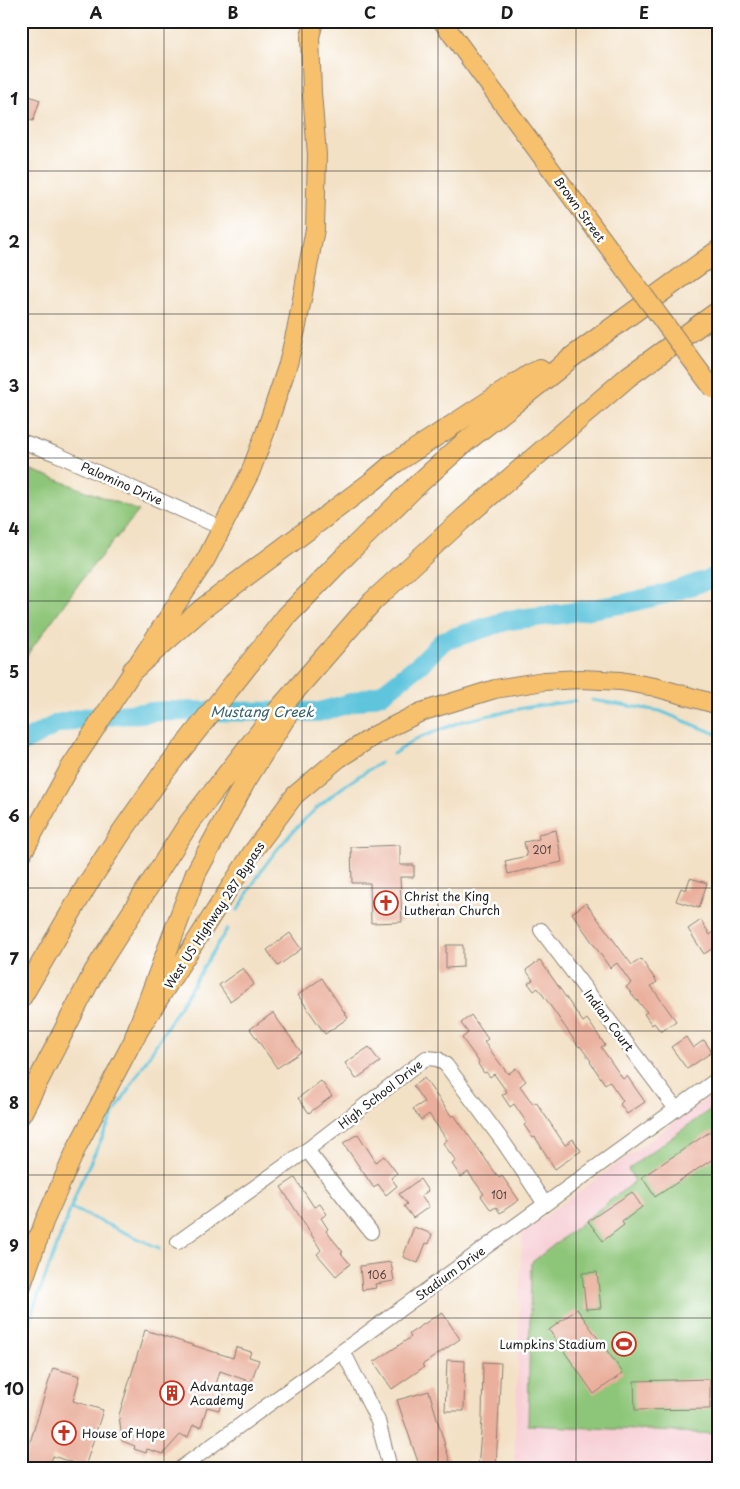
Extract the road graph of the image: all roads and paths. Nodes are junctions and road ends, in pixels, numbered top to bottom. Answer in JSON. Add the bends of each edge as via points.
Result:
{"nodes":[{"id":1,"x":314,"y":21,"type":"edge"},
{"id":2,"x":442,"y":21,"type":"edge"},
{"id":3,"x":719,"y":250,"type":"edge"},
{"id":4,"x":719,"y":311,"type":"edge"},
{"id":5,"x":568,"y":360,"type":"junction"},
{"id":6,"x":716,"y":394,"type":"edge"},
{"id":7,"x":21,"y":442,"type":"edge"},
{"id":8,"x":222,"y":528,"type":"junction"},
{"id":9,"x":317,"y":666,"type":"junction"},
{"id":10,"x":130,"y":675,"type":"junction"},
{"id":11,"x":719,"y":705,"type":"edge"},
{"id":12,"x":21,"y":856,"type":"edge"},
{"id":13,"x":542,"y":930,"type":"dead end"},
{"id":14,"x":21,"y":998,"type":"edge"},
{"id":15,"x":135,"y":1037,"type":"junction"},
{"id":16,"x":719,"y":1078,"type":"edge"},
{"id":17,"x":676,"y":1109,"type":"junction"},
{"id":18,"x":21,"y":1114,"type":"edge"},
{"id":19,"x":307,"y":1150,"type":"junction"},
{"id":20,"x":545,"y":1204,"type":"junction"},
{"id":21,"x":371,"y":1232,"type":"dead end"},
{"id":22,"x":38,"y":1238,"type":"junction"},
{"id":23,"x":178,"y":1242,"type":"dead end"},
{"id":24,"x":21,"y":1267,"type":"edge"},
{"id":25,"x":21,"y":1288,"type":"edge"},
{"id":26,"x":343,"y":1351,"type":"junction"},
{"id":27,"x":181,"y":1468,"type":"edge"},
{"id":28,"x":390,"y":1468,"type":"edge"}],
"edges":[{"from":1,"to":8,"type":"main road","via":[[310,37],[317,155],[315,229],[306,282],[288,364],[265,433],[250,473]]},
{"from":2,"to":6,"type":"main road","name":"Brown Street","bridge":true},
{"from":3,"to":5,"type":"highway"},
{"from":4,"to":9,"type":"highway","via":[[629,376],[465,517],[373,601]]},
{"from":5,"to":10,"type":"highway","via":[[532,374],[393,464],[202,609]]},
{"from":5,"to":14,"type":"highway","via":[[417,485],[286,617],[163,773],[87,885]]},
{"from":7,"to":8,"type":"street","name":"Palomino Drive","via":[[56,454]]},
{"from":8,"to":10,"type":"main road","via":[[206,559]]},
{"from":9,"to":15,"type":"highway","via":[[254,768],[196,873]]},
{"from":9,"to":18,"type":"highway","via":[[232,766],[189,824],[94,972]]},
{"from":10,"to":12,"type":"main road","via":[[69,769]]},
{"from":11,"to":15,"type":"main road","name":"West US Highway 287 Bypass","via":[[621,681],[581,679],[544,682],[495,689],[430,709],[377,734],[338,759],[296,795],[250,854]]},
{"from":13,"to":17,"type":"street","name":"Indian Court"},
{"from":15,"to":22,"type":"main road","name":"West US Highway 287 Bypass","via":[[78,1145]]},
{"from":16,"to":17,"type":"street","name":"Stadium Drive"},
{"from":17,"to":20,"type":"street","name":"Stadium Drive"},
{"from":19,"to":20,"type":"street","name":"High School Drive","via":[[422,1060],[438,1059],[446,1064]]},
{"from":19,"to":21,"type":"street"},
{"from":19,"to":23,"type":"street","name":"High School Drive"},
{"from":20,"to":26,"type":"street","name":"Stadium Drive"},
{"from":22,"to":24,"type":"highway"},
{"from":22,"to":25,"type":"main road","name":"West US Highway 287 Bypass"},
{"from":26,"to":27,"type":"street","name":"Stadium Drive"},
{"from":26,"to":28,"type":"street","via":[[378,1421]]}]}
